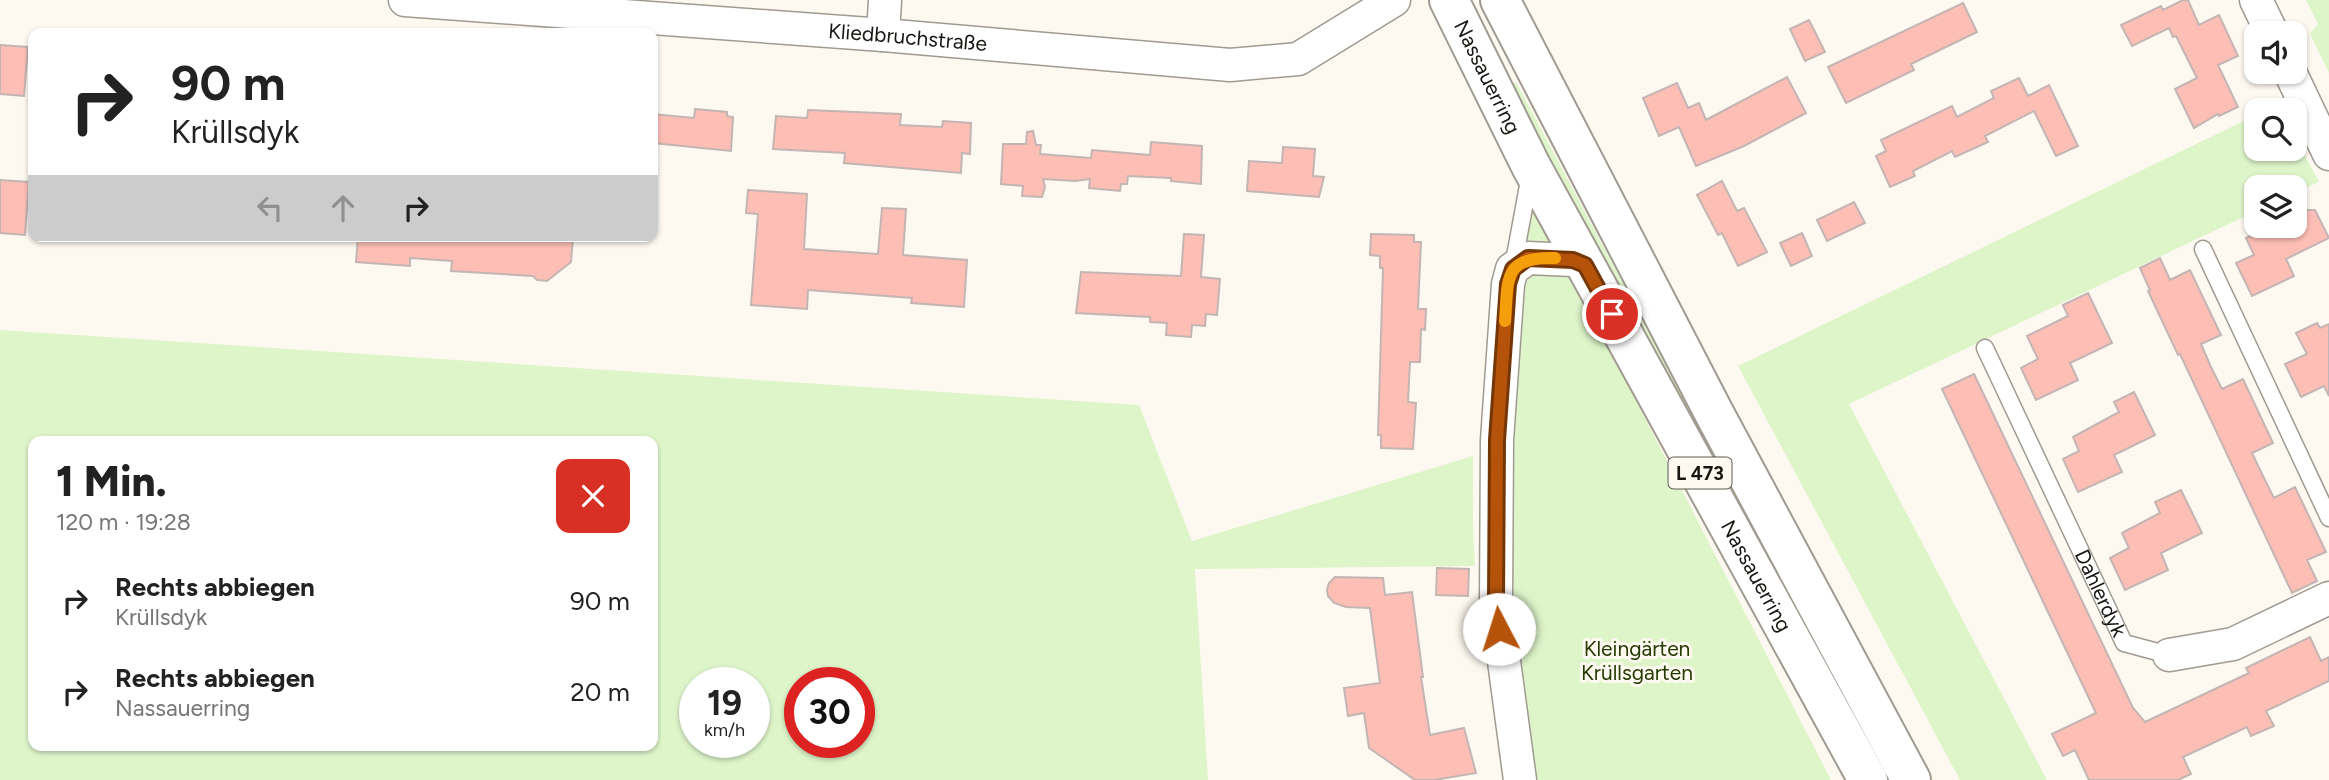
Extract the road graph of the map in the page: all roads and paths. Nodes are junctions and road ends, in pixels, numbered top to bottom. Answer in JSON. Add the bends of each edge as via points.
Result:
{"nodes":[{"id":1,"x":885,"y":0,"type":"edge"},
{"id":2,"x":1394,"y":0,"type":"edge"},
{"id":3,"x":1449,"y":0,"type":"edge"},
{"id":4,"x":1500,"y":0,"type":"edge"},
{"id":5,"x":2256,"y":0,"type":"edge"},
{"id":6,"x":422,"y":1,"type":"edge"},
{"id":7,"x":2266,"y":21,"type":"edge"},
{"id":8,"x":883,"y":35,"type":"junction"},
{"id":9,"x":2296,"y":84,"type":"edge"},
{"id":10,"x":2329,"y":154,"type":"edge"},
{"id":11,"x":1531,"y":166,"type":"junction"},
{"id":12,"x":2203,"y":249,"type":"dead end"},
{"id":13,"x":1585,"y":265,"type":"junction"},
{"id":14,"x":1513,"y":269,"type":"junction"},
{"id":15,"x":1985,"y":348,"type":"dead end"},
{"id":16,"x":2329,"y":518,"type":"edge"},
{"id":17,"x":2329,"y":598,"type":"edge"},
{"id":18,"x":2169,"y":655,"type":"joint"},
{"id":19,"x":1520,"y":780,"type":"edge"},
{"id":20,"x":1868,"y":780,"type":"edge"},
{"id":21,"x":1911,"y":780,"type":"edge"}],
"edges":[{"from":1,"to":8,"type":"street"},
{"from":2,"to":8,"type":"street","name":"Kliedbruchstraße","via":[[1298,58],[1230,65]]},
{"from":3,"to":11,"type":"main road","name":"Nassauerring","number":"L 473"},
{"from":4,"to":21,"type":"main road","name":"Nassauerring","number":"L 473","via":[[1714,414]]},
{"from":5,"to":7,"type":"street"},
{"from":6,"to":8,"type":"street","name":"Kliedbruchstraße"},
{"from":9,"to":10,"type":"street"},
{"from":11,"to":13,"type":"main road","name":"Nassauerring","number":"L 473"},
{"from":11,"to":14,"type":"lane"},
{"from":12,"to":16,"type":"lane"},
{"from":13,"to":14,"type":"street","via":[[1573,260],[1528,258]]},
{"from":13,"to":20,"type":"main road","name":"Nassauerring","number":"L 473"},
{"from":14,"to":19,"type":"street","via":[[1508,284],[1497,440],[1496,602]]},
{"from":15,"to":18,"type":"lane","name":"Dahlerdyk","via":[[2124,643]]},
{"from":17,"to":18,"type":"street","name":"Dahlerdyk","via":[[2233,644]]}]}
